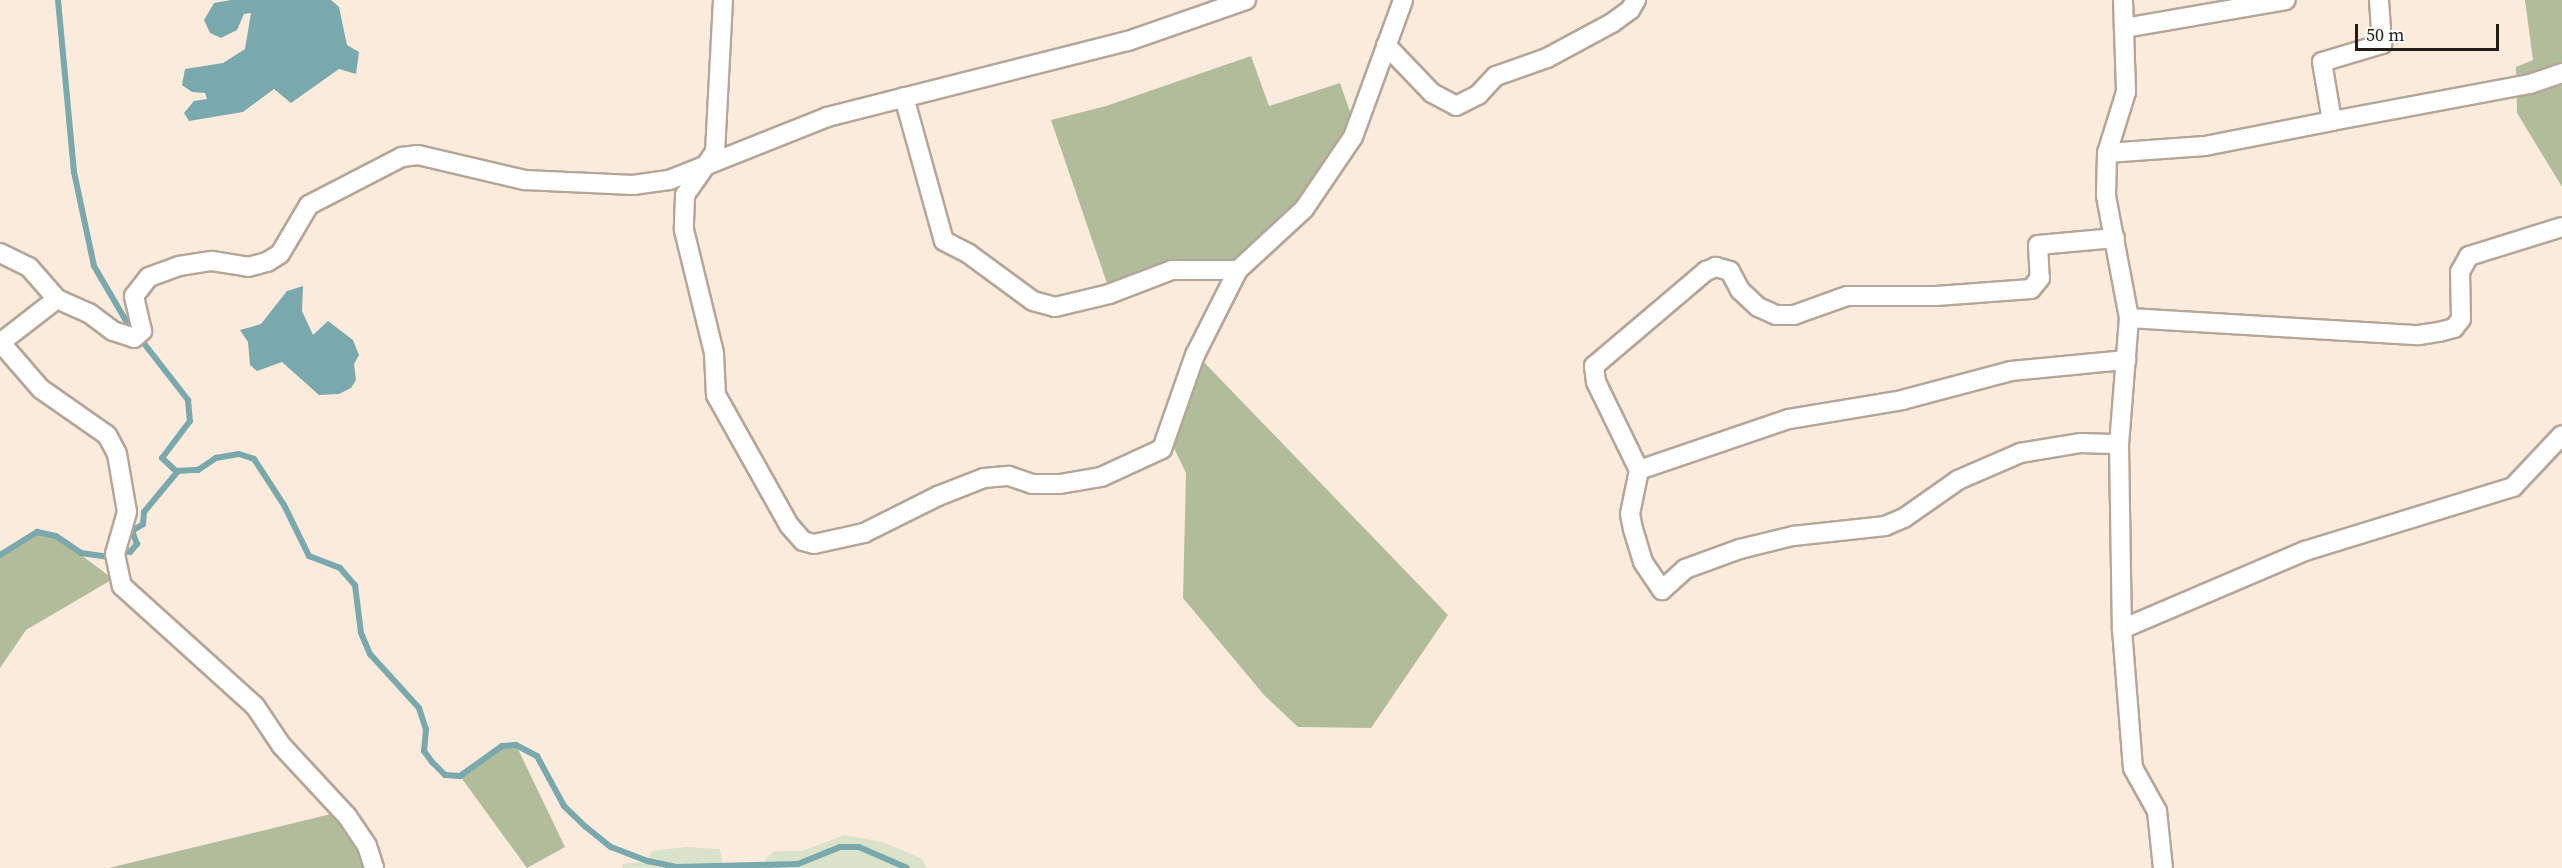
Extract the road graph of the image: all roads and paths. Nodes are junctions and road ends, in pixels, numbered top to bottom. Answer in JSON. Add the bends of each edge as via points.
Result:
{"nodes":[{"id":1,"x":723,"y":0,"type":"edge"},
{"id":2,"x":1246,"y":0,"type":"edge"},
{"id":3,"x":1403,"y":0,"type":"edge"},
{"id":4,"x":1636,"y":0,"type":"edge"},
{"id":5,"x":2123,"y":0,"type":"edge"},
{"id":6,"x":2286,"y":0,"type":"edge"},
{"id":7,"x":2379,"y":0,"type":"edge"},
{"id":8,"x":2124,"y":28,"type":"junction"},
{"id":9,"x":1386,"y":45,"type":"junction"},
{"id":10,"x":2562,"y":73,"type":"edge"},
{"id":11,"x":904,"y":98,"type":"junction"},
{"id":12,"x":2332,"y":121,"type":"junction"},
{"id":13,"x":2107,"y":153,"type":"junction"},
{"id":14,"x":706,"y":169,"type":"junction"},
{"id":15,"x":2562,"y":227,"type":"edge"},
{"id":16,"x":2115,"y":238,"type":"junction"},
{"id":17,"x":0,"y":252,"type":"edge"},
{"id":18,"x":1238,"y":270,"type":"junction"},
{"id":19,"x":57,"y":299,"type":"junction"},
{"id":20,"x":2129,"y":318,"type":"junction"},
{"id":21,"x":0,"y":343,"type":"edge"},
{"id":22,"x":2126,"y":360,"type":"junction"},
{"id":23,"x":2562,"y":435,"type":"edge"},
{"id":24,"x":2119,"y":444,"type":"junction"},
{"id":25,"x":1639,"y":470,"type":"junction"},
{"id":26,"x":2122,"y":629,"type":"junction"},
{"id":27,"x":374,"y":868,"type":"edge"},
{"id":28,"x":2163,"y":868,"type":"edge"}],
"edges":[{"from":1,"to":14,"type":"street","via":[[715,152]]},
{"from":2,"to":11,"type":"street","via":[[1128,41]]},
{"from":3,"to":9,"type":"street"},
{"from":4,"to":9,"type":"street","via":[[1630,10],[1612,23],[1547,58],[1496,76],[1478,95],[1456,106],[1432,93]]},
{"from":5,"to":8,"type":"street"},
{"from":6,"to":8,"type":"street"},
{"from":7,"to":12,"type":"street","via":[[2382,44],[2322,62]]},
{"from":8,"to":13,"type":"street","via":[[2126,92]]},
{"from":9,"to":18,"type":"street","via":[[1357,128],[1331,174],[1304,209]]},
{"from":10,"to":12,"type":"street","via":[[2530,84]]},
{"from":11,"to":14,"type":"street","via":[[827,117]]},
{"from":11,"to":18,"type":"street","via":[[944,242],[969,254],[1033,301],[1055,307],[1109,294],[1172,270]]},
{"from":12,"to":13,"type":"street","via":[[2205,146]]},
{"from":13,"to":16,"type":"street","via":[[2106,196]]},
{"from":14,"to":18,"type":"street","via":[[689,184],[683,210],[692,272],[714,353],[713,385],[784,517],[803,541],[814,544],[864,533],[984,478],[1009,476],[1032,484],[1060,484],[1101,477],[1153,456],[1162,449],[1195,355]]},
{"from":14,"to":19,"type":"street","via":[[633,185],[575,183],[525,180],[418,155],[402,157],[309,205],[280,254],[267,262],[248,267],[212,261],[179,266],[149,277],[134,296],[142,331],[138,337],[129,339]]},
{"from":15,"to":20,"type":"street","via":[[2469,256],[2460,272],[2461,319],[2454,328],[2439,332],[2419,335]]},
{"from":16,"to":20,"type":"street"},
{"from":16,"to":25,"type":"street","via":[[2038,245],[2040,278],[2031,290],[1847,296],[1794,315],[1776,315],[1758,307],[1723,266],[1706,271],[1594,366],[1596,382]]},
{"from":17,"to":19,"type":"street","via":[[29,267]]},
{"from":19,"to":21,"type":"street"},
{"from":20,"to":22,"type":"street"},
{"from":21,"to":27,"type":"street","via":[[41,389],[107,435],[117,454],[127,512],[115,554],[122,586],[255,706],[281,745],[347,816],[367,846]]},
{"from":22,"to":24,"type":"street"},
{"from":22,"to":25,"type":"street","via":[[2011,371],[1902,400],[1789,419]]},
{"from":23,"to":26,"type":"street","via":[[2513,487],[2305,552]]},
{"from":24,"to":25,"type":"street","via":[[2081,443],[2020,453],[1958,480],[1904,518],[1885,526],[1793,536],[1740,549],[1685,569],[1662,590],[1643,562],[1630,514]]},
{"from":24,"to":26,"type":"street"},
{"from":26,"to":28,"type":"street","via":[[2133,768],[2157,811]]}]}
